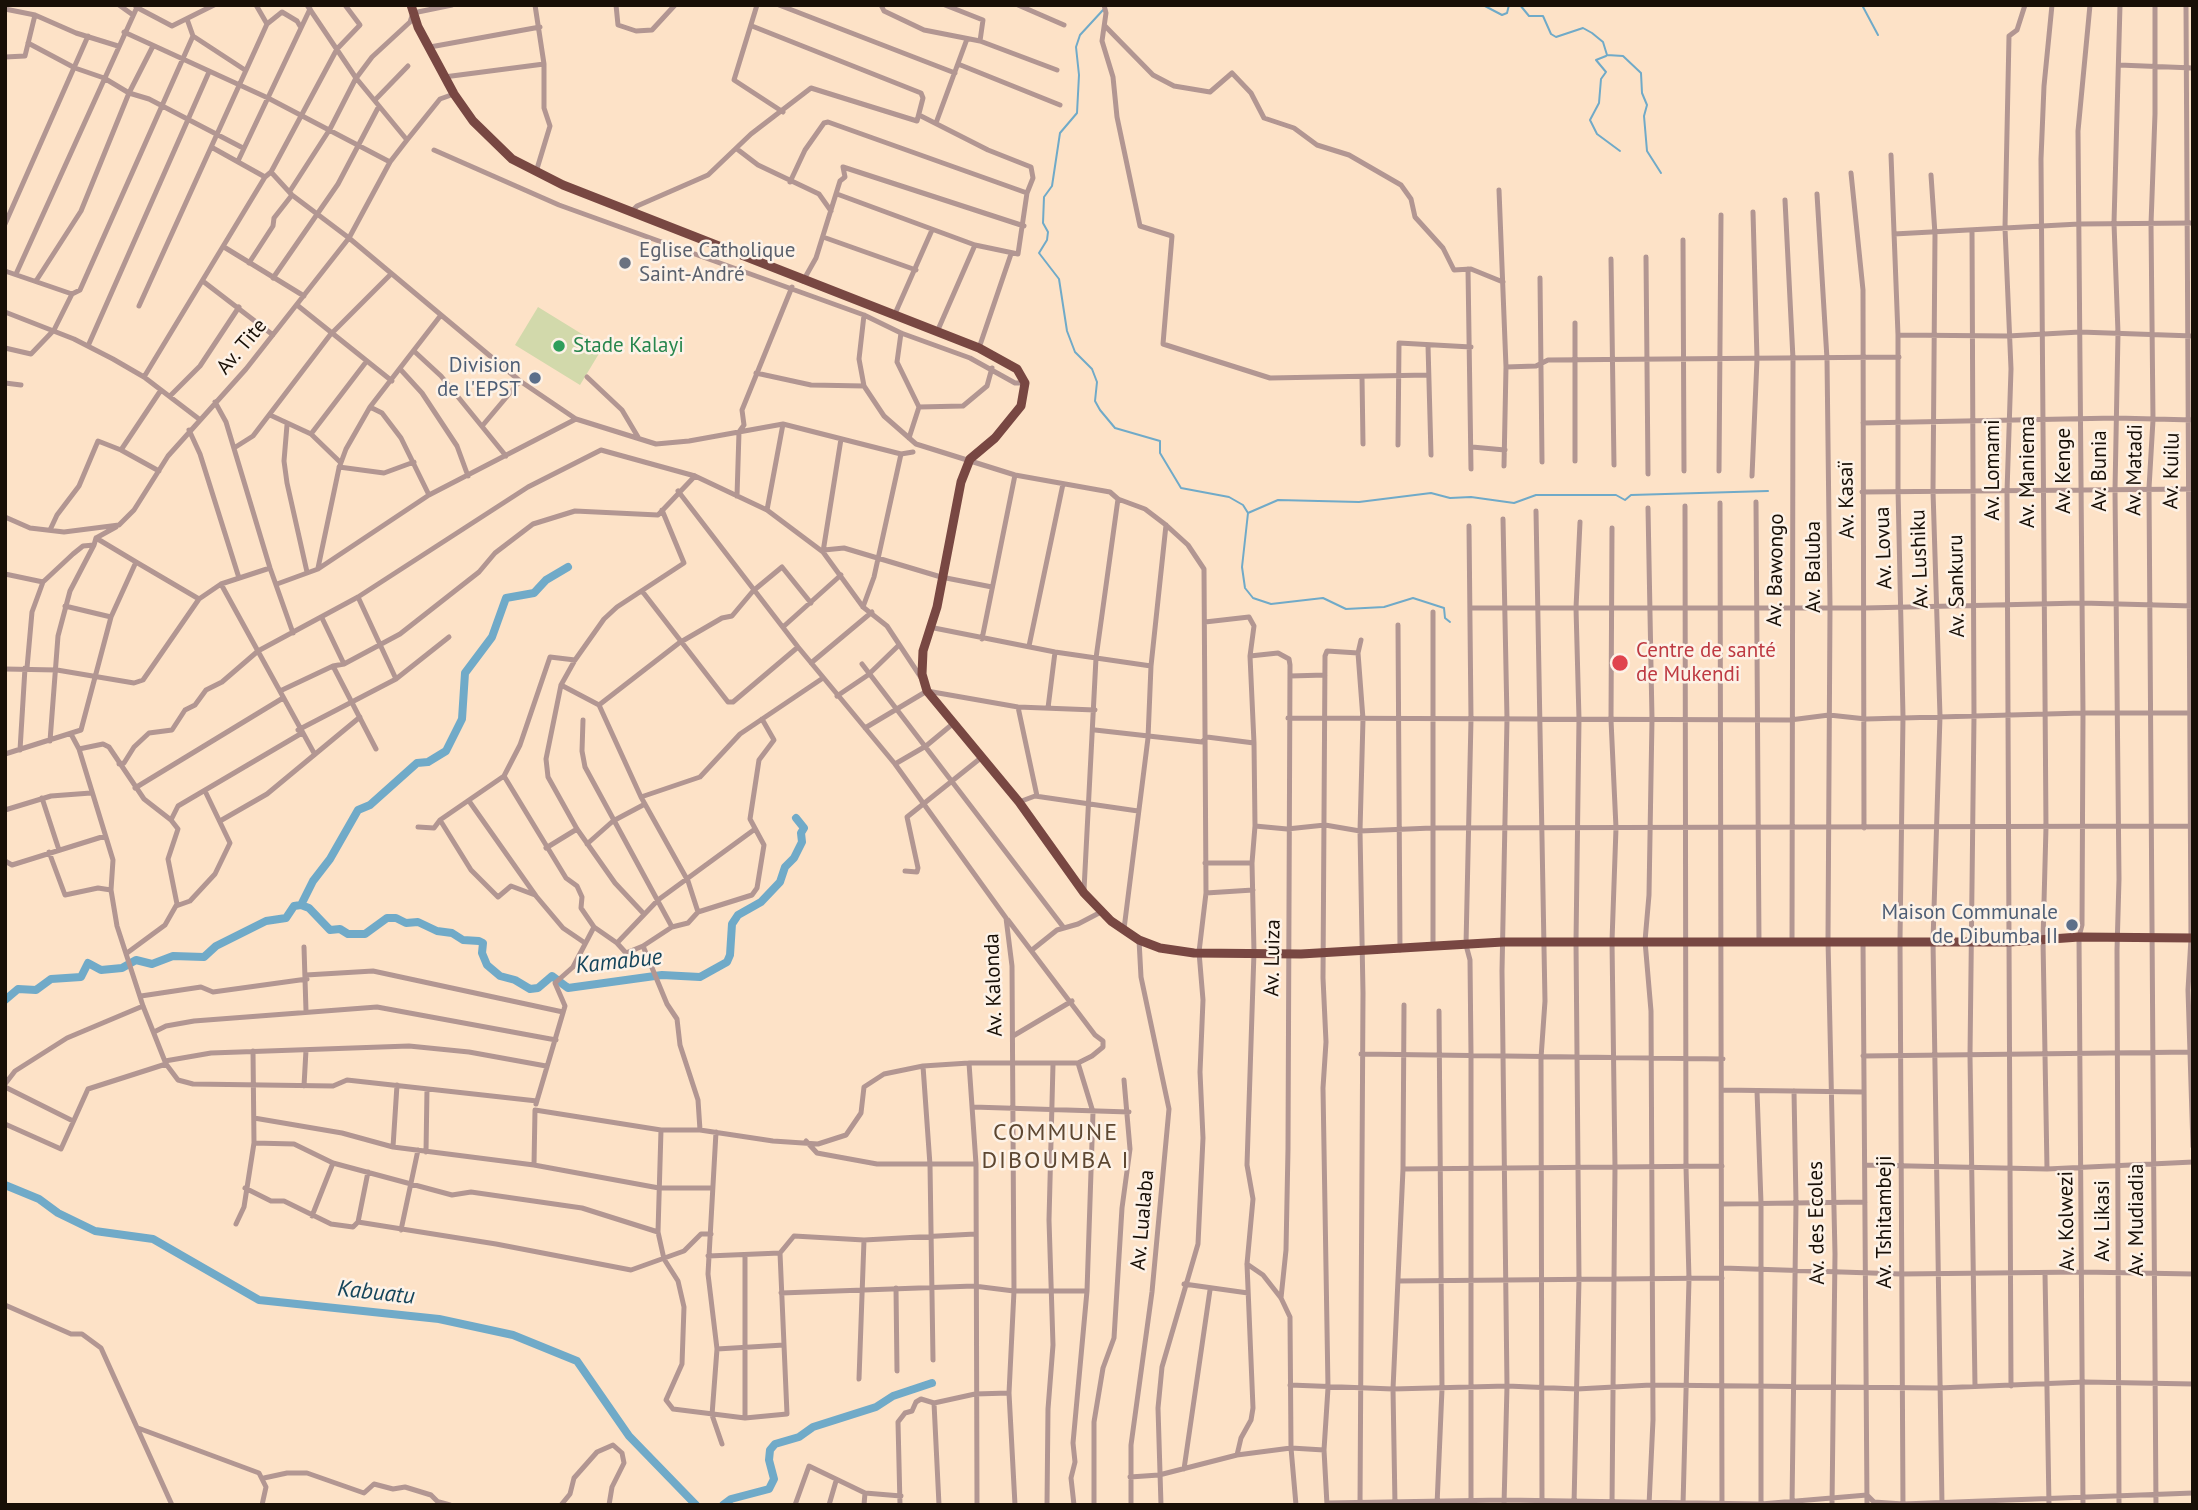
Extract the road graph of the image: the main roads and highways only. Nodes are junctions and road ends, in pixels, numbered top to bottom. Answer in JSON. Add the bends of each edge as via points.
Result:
{"nodes":[{"id":1,"x":412,"y":9,"type":"edge"},
{"id":2,"x":2192,"y":938,"type":"edge"}],
"edges":[{"from":1,"to":2,"type":"highway","via":[[454,94],[512,159],[631,212],[1010,362],[1025,383],[1021,407],[970,459],[961,482],[937,607],[921,660],[925,686],[1019,802],[1084,893],[1139,940],[1160,948],[1199,952],[1289,954],[1612,941]]}]}
